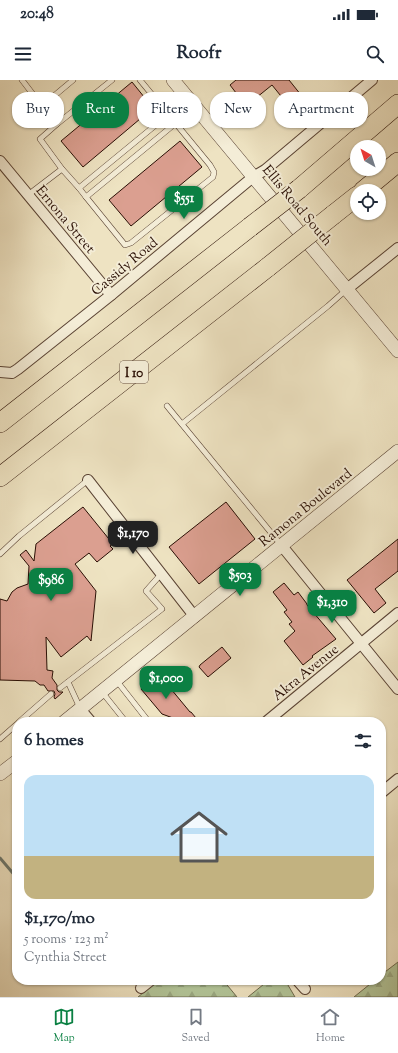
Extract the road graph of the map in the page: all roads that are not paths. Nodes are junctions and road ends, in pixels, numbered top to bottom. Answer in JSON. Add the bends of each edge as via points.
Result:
{"nodes":[{"id":1,"x":22,"y":80,"type":"edge"},
{"id":2,"x":73,"y":80,"type":"edge"},
{"id":3,"x":112,"y":80,"type":"edge"},
{"id":4,"x":140,"y":80,"type":"edge"},
{"id":5,"x":173,"y":80,"type":"edge"},
{"id":6,"x":372,"y":80,"type":"edge"},
{"id":7,"x":31,"y":92,"type":"edge"},
{"id":8,"x":59,"y":92,"type":"edge"},
{"id":9,"x":150,"y":92,"type":"edge"},
{"id":10,"x":183,"y":92,"type":"edge"},
{"id":11,"x":398,"y":104,"type":"edge"},
{"id":12,"x":202,"y":114,"type":"edge"},
{"id":13,"x":64,"y":118,"type":"edge"},
{"id":14,"x":52,"y":128,"type":"edge"},
{"id":15,"x":151,"y":128,"type":"edge"},
{"id":16,"x":170,"y":128,"type":"edge"},
{"id":17,"x":179,"y":128,"type":"edge"},
{"id":18,"x":0,"y":161,"type":"edge"},
{"id":19,"x":398,"y":162,"type":"edge"},
{"id":20,"x":62,"y":168,"type":"junction"},
{"id":21,"x":253,"y":177,"type":"junction"},
{"id":22,"x":371,"y":184,"type":"edge"},
{"id":23,"x":78,"y":188,"type":"junction"},
{"id":24,"x":28,"y":195,"type":"junction"},
{"id":25,"x":86,"y":197,"type":"junction"},
{"id":26,"x":350,"y":202,"type":"edge"},
{"id":27,"x":398,"y":248,"type":"edge"},
{"id":28,"x":347,"y":289,"type":"junction"},
{"id":29,"x":111,"y":295,"type":"junction"},
{"id":30,"x":398,"y":351,"type":"edge"},
{"id":31,"x":0,"y":373,"type":"edge"},
{"id":32,"x":167,"y":406,"type":"dead end"},
{"id":33,"x":0,"y":423,"type":"edge"},
{"id":34,"x":182,"y":424,"type":"junction"},
{"id":35,"x":398,"y":451,"type":"edge"},
{"id":36,"x":0,"y":477,"type":"edge"},
{"id":37,"x":88,"y":480,"type":"joint"},
{"id":38,"x":282,"y":546,"type":"junction"},
{"id":39,"x":0,"y":554,"type":"edge"},
{"id":40,"x":162,"y":573,"type":"junction"},
{"id":41,"x":398,"y":613,"type":"edge"},
{"id":42,"x":195,"y":617,"type":"junction"},
{"id":43,"x":362,"y":644,"type":"junction"},
{"id":44,"x":116,"y":680,"type":"junction"},
{"id":45,"x":68,"y":682,"type":"junction"},
{"id":46,"x":60,"y":688,"type":"dead end"},
{"id":47,"x":398,"y":689,"type":"edge"},
{"id":48,"x":101,"y":692,"type":"junction"},
{"id":49,"x":51,"y":694,"type":"dead end"},
{"id":50,"x":80,"y":709,"type":"junction"},
{"id":51,"x":25,"y":717,"type":"edge"},
{"id":52,"x":70,"y":717,"type":"edge"},
{"id":53,"x":87,"y":717,"type":"edge"},
{"id":54,"x":122,"y":717,"type":"edge"},
{"id":55,"x":145,"y":717,"type":"edge"},
{"id":56,"x":272,"y":717,"type":"edge"},
{"id":57,"x":12,"y":728,"type":"edge"},
{"id":58,"x":0,"y":739,"type":"edge"},
{"id":59,"x":12,"y":765,"type":"edge"},
{"id":60,"x":0,"y":774,"type":"edge"},
{"id":61,"x":398,"y":779,"type":"edge"},
{"id":62,"x":386,"y":789,"type":"edge"},
{"id":63,"x":145,"y":985,"type":"edge"},
{"id":64,"x":301,"y":985,"type":"edge"},
{"id":65,"x":141,"y":988,"type":"dead end"},
{"id":66,"x":304,"y":989,"type":"dead end"}],
"edges":[{"from":1,"to":7,"type":"lane"},
{"from":2,"to":8,"type":"lane"},
{"from":3,"to":13,"type":"lane"},
{"from":4,"to":9,"type":"lane"},
{"from":5,"to":10,"type":"street","name":"Ellis Road South"},
{"from":6,"to":21,"type":"street","name":"Cassidy Road","via":[[265,170]]},
{"from":11,"to":33,"type":"highway","bridge":true,"via":[[299,189]]},
{"from":12,"to":21,"type":"street","name":"Ellis Road South"},
{"from":14,"to":20,"type":"lane","via":[[40,139]]},
{"from":15,"to":23,"type":"lane"},
{"from":16,"to":25,"type":"lane"},
{"from":17,"to":25,"type":"lane","via":[[210,165],[214,177],[131,243],[125,245]]},
{"from":18,"to":24,"type":"street","name":"Ernona Street"},
{"from":19,"to":22,"type":"highway"},
{"from":20,"to":23,"type":"lane"},
{"from":20,"to":24,"type":"lane"},
{"from":21,"to":28,"type":"street","name":"Ellis Road South"},
{"from":21,"to":29,"type":"street","name":"Cassidy Road"},
{"from":23,"to":25,"type":"lane"},
{"from":24,"to":29,"type":"street","name":"Ernona Street"},
{"from":26,"to":36,"type":"highway","number":"I 10","bridge":true},
{"from":27,"to":28,"type":"street"},
{"from":28,"to":30,"type":"street","name":"Ellis Road South"},
{"from":28,"to":34,"type":"lane"},
{"from":29,"to":31,"type":"street","name":"Cassidy Road","via":[[18,369],[12,373]]},
{"from":32,"to":34,"type":"lane"},
{"from":34,"to":38,"type":"lane"},
{"from":35,"to":38,"type":"street","name":"Ramona Boulevard"},
{"from":37,"to":39,"type":"lane"},
{"from":37,"to":40,"type":"street"},
{"from":38,"to":42,"type":"street","name":"Ramona Boulevard"},
{"from":38,"to":43,"type":"street"},
{"from":40,"to":42,"type":"street"},
{"from":40,"to":45,"type":"lane","via":[[146,591],[162,610]]},
{"from":41,"to":43,"type":"street","name":"Akra Avenue"},
{"from":42,"to":44,"type":"street","name":"Ramona Boulevard"},
{"from":43,"to":47,"type":"street"},
{"from":43,"to":56,"type":"street","name":"Akra Avenue"},
{"from":44,"to":48,"type":"street","name":"Ramona Boulevard"},
{"from":44,"to":55,"type":"lane"},
{"from":45,"to":46,"type":"lane"},
{"from":45,"to":50,"type":"lane"},
{"from":48,"to":50,"type":"street","name":"Ramona Boulevard"},
{"from":48,"to":54,"type":"lane"},
{"from":49,"to":51,"type":"lane"},
{"from":50,"to":52,"type":"street","name":"Ramona Boulevard"},
{"from":50,"to":53,"type":"street"},
{"from":57,"to":58,"type":"lane"},
{"from":59,"to":60,"type":"street"},
{"from":61,"to":62,"type":"street"},
{"from":63,"to":65,"type":"street"},
{"from":64,"to":66,"type":"street"}]}
